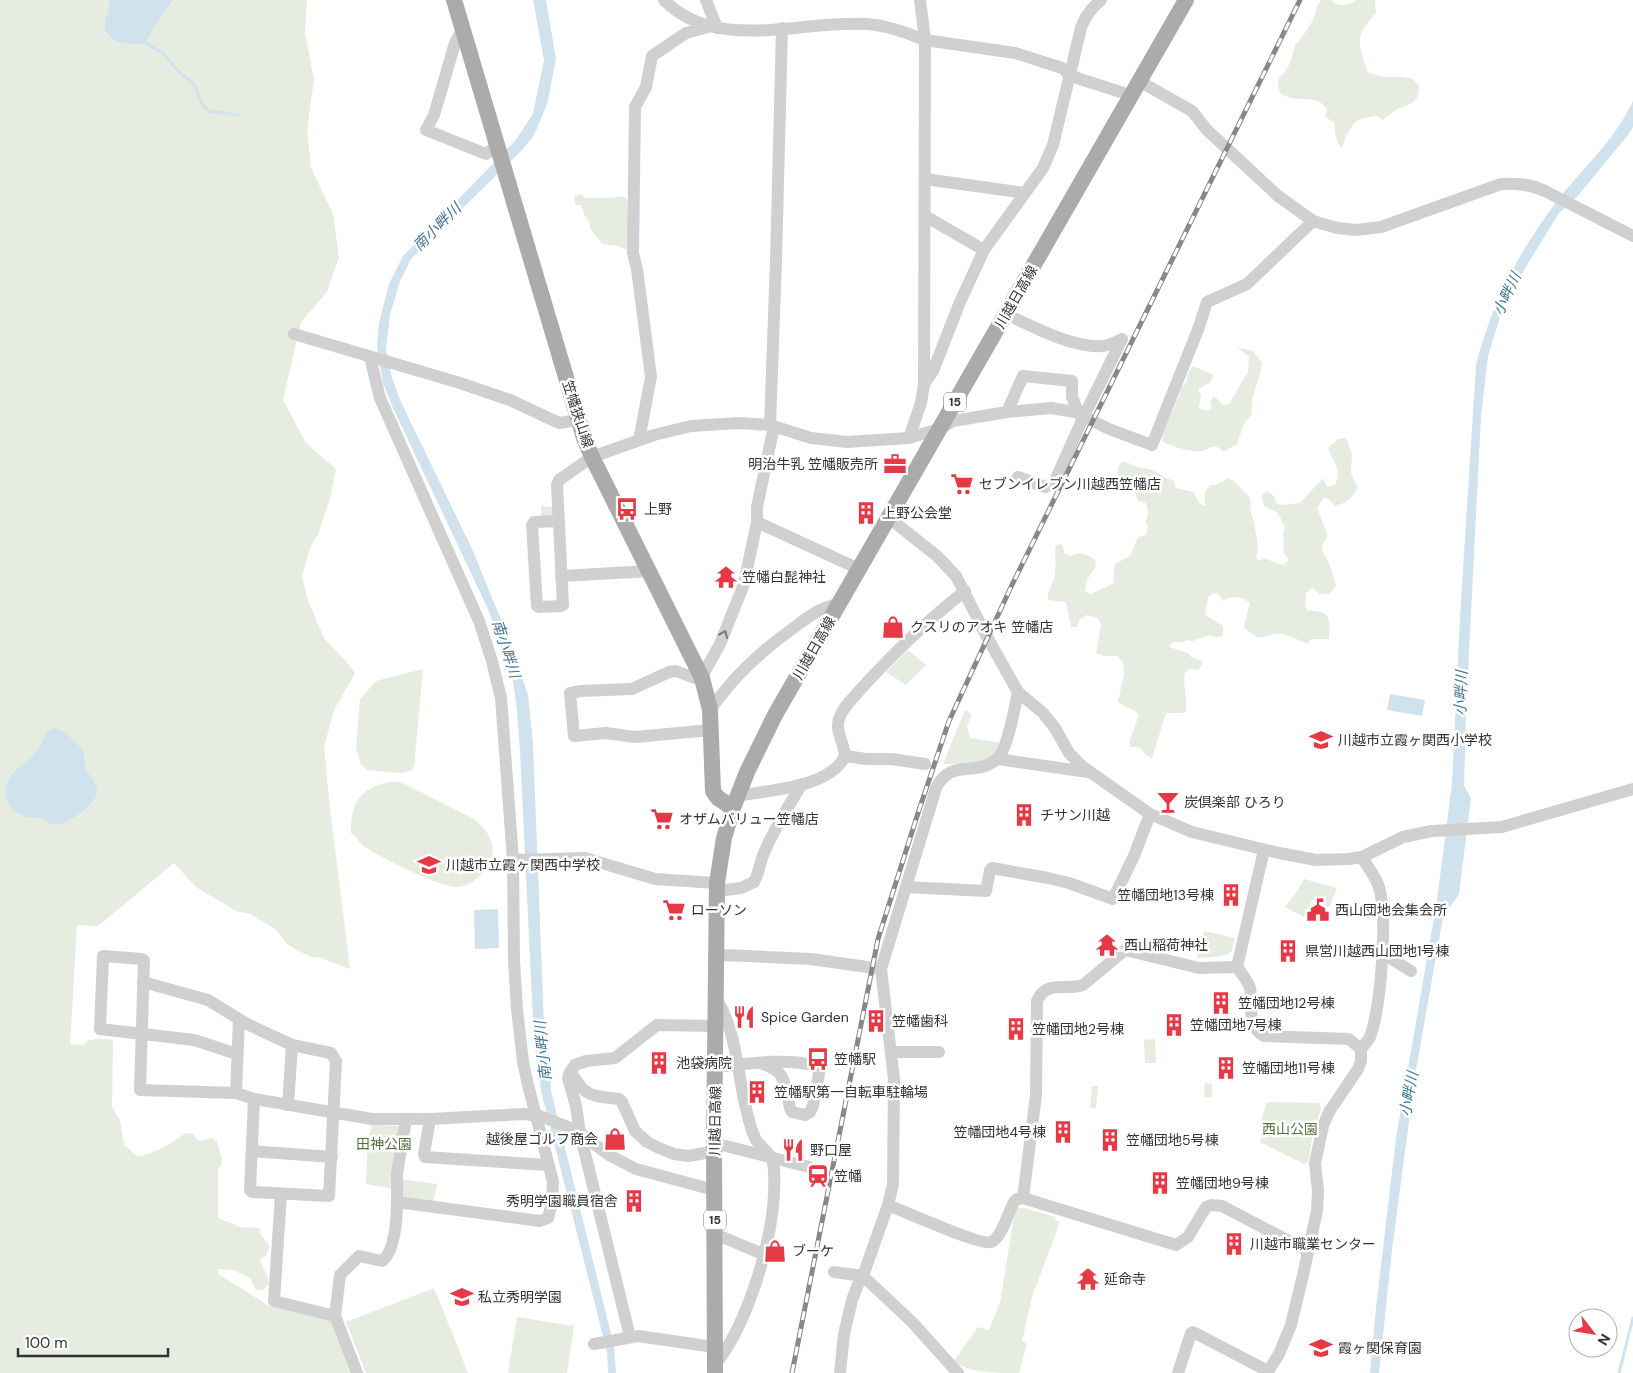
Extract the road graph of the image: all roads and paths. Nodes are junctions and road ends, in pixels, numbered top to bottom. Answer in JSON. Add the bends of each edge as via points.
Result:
{"nodes":[{"id":1,"x":454,"y":0,"type":"edge"},
{"id":2,"x":664,"y":0,"type":"edge"},
{"id":3,"x":706,"y":0,"type":"edge"},
{"id":4,"x":920,"y":0,"type":"edge"},
{"id":5,"x":1101,"y":0,"type":"edge"},
{"id":6,"x":1186,"y":0,"type":"edge"},
{"id":7,"x":713,"y":27,"type":"junction"},
{"id":8,"x":463,"y":28,"type":"junction"},
{"id":9,"x":782,"y":28,"type":"junction"},
{"id":10,"x":925,"y":40,"type":"junction"},
{"id":11,"x":1069,"y":74,"type":"junction"},
{"id":12,"x":1135,"y":88,"type":"junction"},
{"id":13,"x":498,"y":147,"type":"junction"},
{"id":14,"x":925,"y":179,"type":"junction"},
{"id":15,"x":1025,"y":193,"type":"junction"},
{"id":16,"x":924,"y":216,"type":"junction"},
{"id":17,"x":1313,"y":221,"type":"junction"},
{"id":18,"x":1633,"y":236,"type":"edge"},
{"id":19,"x":984,"y":250,"type":"junction"},
{"id":20,"x":1006,"y":314,"type":"junction"},
{"id":21,"x":294,"y":334,"type":"dead end"},
{"id":22,"x":373,"y":357,"type":"junction"},
{"id":23,"x":924,"y":384,"type":"junction"},
{"id":24,"x":1007,"y":412,"type":"junction"},
{"id":25,"x":1081,"y":415,"type":"junction"},
{"id":26,"x":578,"y":420,"type":"junction"},
{"id":27,"x":772,"y":426,"type":"junction"},
{"id":28,"x":938,"y":429,"type":"junction"},
{"id":29,"x":909,"y":438,"type":"junction"},
{"id":30,"x":639,"y":440,"type":"junction"},
{"id":31,"x":592,"y":457,"type":"junction"},
{"id":32,"x":1018,"y":477,"type":"dead end"},
{"id":33,"x":889,"y":518,"type":"junction"},
{"id":34,"x":559,"y":521,"type":"junction"},
{"id":35,"x":757,"y":522,"type":"junction"},
{"id":36,"x":859,"y":569,"type":"junction"},
{"id":37,"x":650,"y":571,"type":"junction"},
{"id":38,"x":561,"y":576,"type":"junction"},
{"id":39,"x":965,"y":591,"type":"junction"},
{"id":40,"x":839,"y":604,"type":"junction"},
{"id":41,"x":702,"y":678,"type":"junction"},
{"id":42,"x":1018,"y":692,"type":"junction"},
{"id":43,"x":710,"y":710,"type":"junction"},
{"id":44,"x":711,"y":730,"type":"junction"},
{"id":45,"x":845,"y":756,"type":"junction"},
{"id":46,"x":997,"y":759,"type":"junction"},
{"id":47,"x":925,"y":764,"type":"dead end"},
{"id":48,"x":1088,"y":772,"type":"junction"},
{"id":49,"x":802,"y":784,"type":"junction"},
{"id":50,"x":1633,"y":789,"type":"edge"},
{"id":51,"x":735,"y":802,"type":"junction"},
{"id":52,"x":1150,"y":814,"type":"junction"},
{"id":53,"x":1264,"y":850,"type":"junction"},
{"id":54,"x":1362,"y":857,"type":"junction"},
{"id":55,"x":514,"y":860,"type":"junction"},
{"id":56,"x":717,"y":887,"type":"junction"},
{"id":57,"x":906,"y":887,"type":"junction"},
{"id":58,"x":1382,"y":954,"type":"junction"},
{"id":59,"x":718,"y":956,"type":"junction"},
{"id":60,"x":1237,"y":967,"type":"junction"},
{"id":61,"x":882,"y":969,"type":"junction"},
{"id":62,"x":1411,"y":971,"type":"dead end"},
{"id":63,"x":143,"y":982,"type":"junction"},
{"id":64,"x":716,"y":998,"type":"junction"},
{"id":65,"x":239,"y":1019,"type":"junction"},
{"id":66,"x":716,"y":1026,"type":"junction"},
{"id":67,"x":141,"y":1033,"type":"junction"},
{"id":68,"x":292,"y":1045,"type":"junction"},
{"id":69,"x":1361,"y":1049,"type":"junction"},
{"id":70,"x":891,"y":1052,"type":"junction"},
{"id":71,"x":938,"y":1052,"type":"dead end"},
{"id":72,"x":237,"y":1054,"type":"junction"},
{"id":73,"x":760,"y":1063,"type":"junction"},
{"id":74,"x":738,"y":1065,"type":"junction"},
{"id":75,"x":715,"y":1067,"type":"junction"},
{"id":76,"x":570,"y":1072,"type":"junction"},
{"id":77,"x":236,"y":1093,"type":"junction"},
{"id":78,"x":254,"y":1099,"type":"junction"},
{"id":79,"x":288,"y":1105,"type":"junction"},
{"id":80,"x":333,"y":1114,"type":"junction"},
{"id":81,"x":537,"y":1116,"type":"junction"},
{"id":82,"x":406,"y":1119,"type":"junction"},
{"id":83,"x":430,"y":1119,"type":"junction"},
{"id":84,"x":578,"y":1131,"type":"junction"},
{"id":85,"x":714,"y":1147,"type":"junction"},
{"id":86,"x":252,"y":1151,"type":"junction"},
{"id":87,"x":332,"y":1157,"type":"junction"},
{"id":88,"x":771,"y":1157,"type":"junction"},
{"id":89,"x":548,"y":1165,"type":"junction"},
{"id":90,"x":809,"y":1166,"type":"dead end"},
{"id":91,"x":714,"y":1190,"type":"junction"},
{"id":92,"x":281,"y":1194,"type":"junction"},
{"id":93,"x":1024,"y":1198,"type":"junction"},
{"id":94,"x":397,"y":1202,"type":"junction"},
{"id":95,"x":888,"y":1204,"type":"junction"},
{"id":96,"x":715,"y":1234,"type":"junction"},
{"id":97,"x":1308,"y":1251,"type":"junction"},
{"id":98,"x":764,"y":1255,"type":"junction"},
{"id":99,"x":834,"y":1272,"type":"dead end"},
{"id":100,"x":863,"y":1276,"type":"junction"},
{"id":101,"x":335,"y":1316,"type":"junction"},
{"id":102,"x":630,"y":1337,"type":"junction"},
{"id":103,"x":594,"y":1344,"type":"dead end"},
{"id":104,"x":714,"y":1347,"type":"junction"},
{"id":105,"x":715,"y":1369,"type":"edge"},
{"id":106,"x":1268,"y":1372,"type":"edge"},
{"id":107,"x":357,"y":1373,"type":"edge"},
{"id":108,"x":840,"y":1373,"type":"edge"},
{"id":109,"x":958,"y":1373,"type":"edge"},
{"id":110,"x":1178,"y":1373,"type":"edge"}],
"edges":[{"from":1,"to":8,"type":"main road","name":"笠幡狭山線"},
{"from":2,"to":7,"type":"street","via":[[690,19]]},
{"from":3,"to":7,"type":"street"},
{"from":4,"to":10,"type":"street"},
{"from":5,"to":11,"type":"street","via":[[1084,19]]},
{"from":6,"to":12,"type":"main road","name":"川越日高線","number":"15"},
{"from":7,"to":9,"type":"street","via":[[747,31]]},
{"from":7,"to":30,"type":"street","via":[[686,33],[652,56],[646,87],[635,107],[633,253],[651,377]]},
{"from":8,"to":13,"type":"main road","name":"笠幡狭山線"},
{"from":8,"to":13,"type":"street","via":[[426,130],[486,154]]},
{"from":9,"to":10,"type":"street","via":[[869,24]]},
{"from":9,"to":27,"type":"street"},
{"from":10,"to":11,"type":"street","via":[[1015,53],[1062,68]]},
{"from":10,"to":14,"type":"street"},
{"from":11,"to":12,"type":"street"},
{"from":11,"to":15,"type":"street","via":[[1053,145],[1043,168]]},
{"from":12,"to":17,"type":"street","via":[[1192,111],[1207,130],[1266,186]]},
{"from":12,"to":20,"type":"main road","name":"川越日高線","number":"15"},
{"from":13,"to":26,"type":"main road","name":"笠幡狭山線"},
{"from":14,"to":15,"type":"street"},
{"from":14,"to":16,"type":"street"},
{"from":15,"to":19,"type":"street"},
{"from":16,"to":19,"type":"street"},
{"from":16,"to":23,"type":"street"},
{"from":17,"to":18,"type":"street","via":[[1356,230],[1381,227],[1501,184],[1521,184],[1545,191]]},
{"from":17,"to":25,"type":"street","via":[[1247,284],[1207,302],[1200,328],[1152,445]]},
{"from":19,"to":23,"type":"street","via":[[933,371]]},
{"from":20,"to":25,"type":"street","via":[[1049,334],[1081,344],[1104,346],[1122,340]]},
{"from":20,"to":28,"type":"main road","name":"川越日高線","number":"15"},
{"from":21,"to":22,"type":"street"},
{"from":22,"to":26,"type":"street","via":[[510,400],[559,423]]},
{"from":22,"to":55,"type":"street","via":[[380,398],[479,621],[492,661],[501,698]]},
{"from":23,"to":29,"type":"street"},
{"from":24,"to":25,"type":"street","via":[[1051,408]]},
{"from":24,"to":25,"type":"street","via":[[1023,376],[1072,381],[1072,397]]},
{"from":24,"to":28,"type":"street","via":[[953,421]]},
{"from":25,"to":32,"type":"street","via":[[1054,483],[1045,487]]},
{"from":26,"to":31,"type":"main road","name":"笠幡狭山線"},
{"from":27,"to":29,"type":"street","via":[[812,438],[847,442]]},
{"from":27,"to":30,"type":"street","via":[[738,423],[691,426]]},
{"from":27,"to":35,"type":"street"},
{"from":28,"to":29,"type":"street"},
{"from":28,"to":33,"type":"main road","name":"川越日高線","number":"15"},
{"from":30,"to":31,"type":"street"},
{"from":31,"to":34,"type":"street","via":[[559,480]]},
{"from":31,"to":37,"type":"main road","name":"笠幡狭山線"},
{"from":33,"to":36,"type":"main road","name":"川越日高線","number":"15"},
{"from":33,"to":39,"type":"street","via":[[937,556]]},
{"from":34,"to":38,"type":"street"},
{"from":34,"to":38,"type":"street","via":[[534,522],[532,525],[536,606],[563,605]]},
{"from":35,"to":36,"type":"street"},
{"from":41,"to":35,"type":"street","one_way":true,"via":[[720,644],[744,584]]},
{"from":36,"to":40,"type":"main road","name":"川越日高線","number":"15"},
{"from":37,"to":38,"type":"street"},
{"from":37,"to":41,"type":"main road","name":"笠幡狭山線"},
{"from":39,"to":42,"type":"street"},
{"from":39,"to":45,"type":"street","via":[[842,710],[838,730]]},
{"from":40,"to":43,"type":"street","via":[[826,606],[814,613],[763,650],[728,685]]},
{"from":40,"to":51,"type":"main road","name":"川越日高線","number":"15","via":[[775,715]]},
{"from":41,"to":43,"type":"main road","name":"笠幡狭山線"},
{"from":41,"to":44,"type":"street","via":[[695,679],[676,671],[632,689],[571,692],[574,736],[606,733],[635,737]]},
{"from":42,"to":46,"type":"street","via":[[1006,744]]},
{"from":42,"to":48,"type":"street","via":[[1042,713],[1069,753]]},
{"from":43,"to":44,"type":"main road","name":"笠幡狭山線"},
{"from":44,"to":51,"type":"main road","name":"笠幡狭山線","via":[[713,791],[718,798]]},
{"from":45,"to":47,"type":"street"},
{"from":45,"to":49,"type":"street","via":[[835,770]]},
{"from":46,"to":48,"type":"street"},
{"from":46,"to":57,"type":"street","via":[[975,768],[953,770],[940,780]]},
{"from":48,"to":52,"type":"street"},
{"from":49,"to":51,"type":"street"},
{"from":49,"to":56,"type":"street","via":[[763,854],[754,882],[741,888]]},
{"from":50,"to":54,"type":"street","via":[[1515,824],[1403,837]]},
{"from":51,"to":56,"type":"main road","name":"川越日高線","number":"15","via":[[724,838]]},
{"from":52,"to":53,"type":"street","via":[[1192,832]]},
{"from":52,"to":57,"type":"street","via":[[1113,899],[1055,879],[992,868],[991,892]]},
{"from":53,"to":54,"type":"street","via":[[1316,860]]},
{"from":53,"to":60,"type":"street"},
{"from":54,"to":58,"type":"street","via":[[1378,885],[1382,901]]},
{"from":55,"to":56,"type":"street","via":[[585,858],[655,879]]},
{"from":55,"to":81,"type":"street","via":[[517,1009],[523,1062]]},
{"from":56,"to":59,"type":"main road","name":"川越日高線","number":"15"},
{"from":57,"to":61,"type":"street"},
{"from":58,"to":62,"type":"street"},
{"from":58,"to":69,"type":"street","via":[[1376,1010],[1370,1036]]},
{"from":59,"to":61,"type":"street","via":[[805,958]]},
{"from":59,"to":64,"type":"main road","name":"川越日高線","number":"15"},
{"from":60,"to":69,"type":"street","via":[[1250,987],[1252,1023],[1257,1032],[1264,1036],[1349,1039]]},
{"from":60,"to":93,"type":"street","via":[[1199,968],[1126,950],[1083,985],[1075,988],[1058,986],[1040,994],[1036,1095]]},
{"from":61,"to":70,"type":"street"},
{"from":63,"to":65,"type":"street","via":[[208,1000]]},
{"from":63,"to":67,"type":"street"},
{"from":63,"to":67,"type":"street","via":[[142,958],[102,956],[100,1029]]},
{"from":64,"to":66,"type":"main road","name":"川越日高線","number":"15"},
{"from":64,"to":74,"type":"street","via":[[725,1014]]},
{"from":65,"to":68,"type":"street"},
{"from":65,"to":72,"type":"street"},
{"from":66,"to":75,"type":"main road","name":"川越日高線","number":"15"},
{"from":66,"to":76,"type":"street","via":[[657,1025],[615,1058],[575,1064]]},
{"from":67,"to":72,"type":"street","via":[[194,1040]]},
{"from":67,"to":77,"type":"street","via":[[140,1090]]},
{"from":68,"to":79,"type":"street"},
{"from":68,"to":80,"type":"street","via":[[331,1053],[336,1060]]},
{"from":69,"to":97,"type":"street","via":[[1362,1061],[1323,1126],[1315,1163],[1317,1212]]},
{"from":70,"to":71,"type":"street"},
{"from":70,"to":95,"type":"street","via":[[894,1163]]},
{"from":72,"to":77,"type":"street"},
{"from":73,"to":73,"type":"street","via":[[802,1064],[818,1069],[810,1112],[792,1112],[782,1075]]},
{"from":73,"to":74,"type":"street"},
{"from":74,"to":75,"type":"street"},
{"from":74,"to":88,"type":"street","via":[[755,1139]]},
{"from":75,"to":85,"type":"main road","name":"川越日高線","number":"15"},
{"from":76,"to":84,"type":"street","via":[[568,1078],[576,1106]]},
{"from":76,"to":85,"type":"street","via":[[590,1094],[622,1102],[635,1131],[647,1142],[674,1154],[689,1156]]},
{"from":77,"to":78,"type":"street"},
{"from":78,"to":79,"type":"street"},
{"from":78,"to":86,"type":"street"},
{"from":79,"to":80,"type":"street"},
{"from":80,"to":82,"type":"street","via":[[362,1119]]},
{"from":80,"to":87,"type":"street"},
{"from":81,"to":83,"type":"street"},
{"from":81,"to":84,"type":"street"},
{"from":81,"to":89,"type":"street"},
{"from":82,"to":83,"type":"street"},
{"from":82,"to":94,"type":"street","via":[[397,1174]]},
{"from":83,"to":89,"type":"street","via":[[425,1157]]},
{"from":84,"to":91,"type":"street","via":[[609,1155],[636,1169]]},
{"from":84,"to":102,"type":"street"},
{"from":85,"to":88,"type":"street"},
{"from":85,"to":91,"type":"main road","name":"川越日高線","number":"15"},
{"from":86,"to":87,"type":"street"},
{"from":86,"to":92,"type":"street","via":[[250,1190]]},
{"from":87,"to":92,"type":"street","via":[[329,1196]]},
{"from":88,"to":90,"type":"street"},
{"from":88,"to":98,"type":"street","via":[[775,1181],[772,1221]]},
{"from":89,"to":94,"type":"street","via":[[553,1182],[552,1203],[548,1218],[540,1221]]},
{"from":91,"to":96,"type":"main road","name":"川越日高線","number":"15"},
{"from":92,"to":101,"type":"street","via":[[274,1301]]},
{"from":93,"to":95,"type":"street","via":[[1014,1202],[1000,1236],[987,1243]]},
{"from":93,"to":97,"type":"street","via":[[1176,1245],[1188,1237],[1206,1207],[1222,1206]]},
{"from":94,"to":101,"type":"street","via":[[388,1255],[382,1262],[358,1256],[340,1275]]},
{"from":95,"to":100,"type":"street"},
{"from":96,"to":98,"type":"street"},
{"from":96,"to":104,"type":"main road","name":"川越日高線","number":"15"},
{"from":97,"to":106,"type":"street","via":[[1291,1326]]},
{"from":98,"to":105,"type":"street","via":[[734,1335]]},
{"from":99,"to":100,"type":"street"},
{"from":100,"to":108,"type":"street","via":[[852,1300]]},
{"from":100,"to":109,"type":"street","via":[[900,1309]]},
{"from":101,"to":107,"type":"street"},
{"from":102,"to":103,"type":"street"},
{"from":102,"to":104,"type":"street"},
{"from":104,"to":105,"type":"main road","name":"川越日高線","number":"15"},
{"from":106,"to":110,"type":"street","via":[[1191,1332]]}]}
